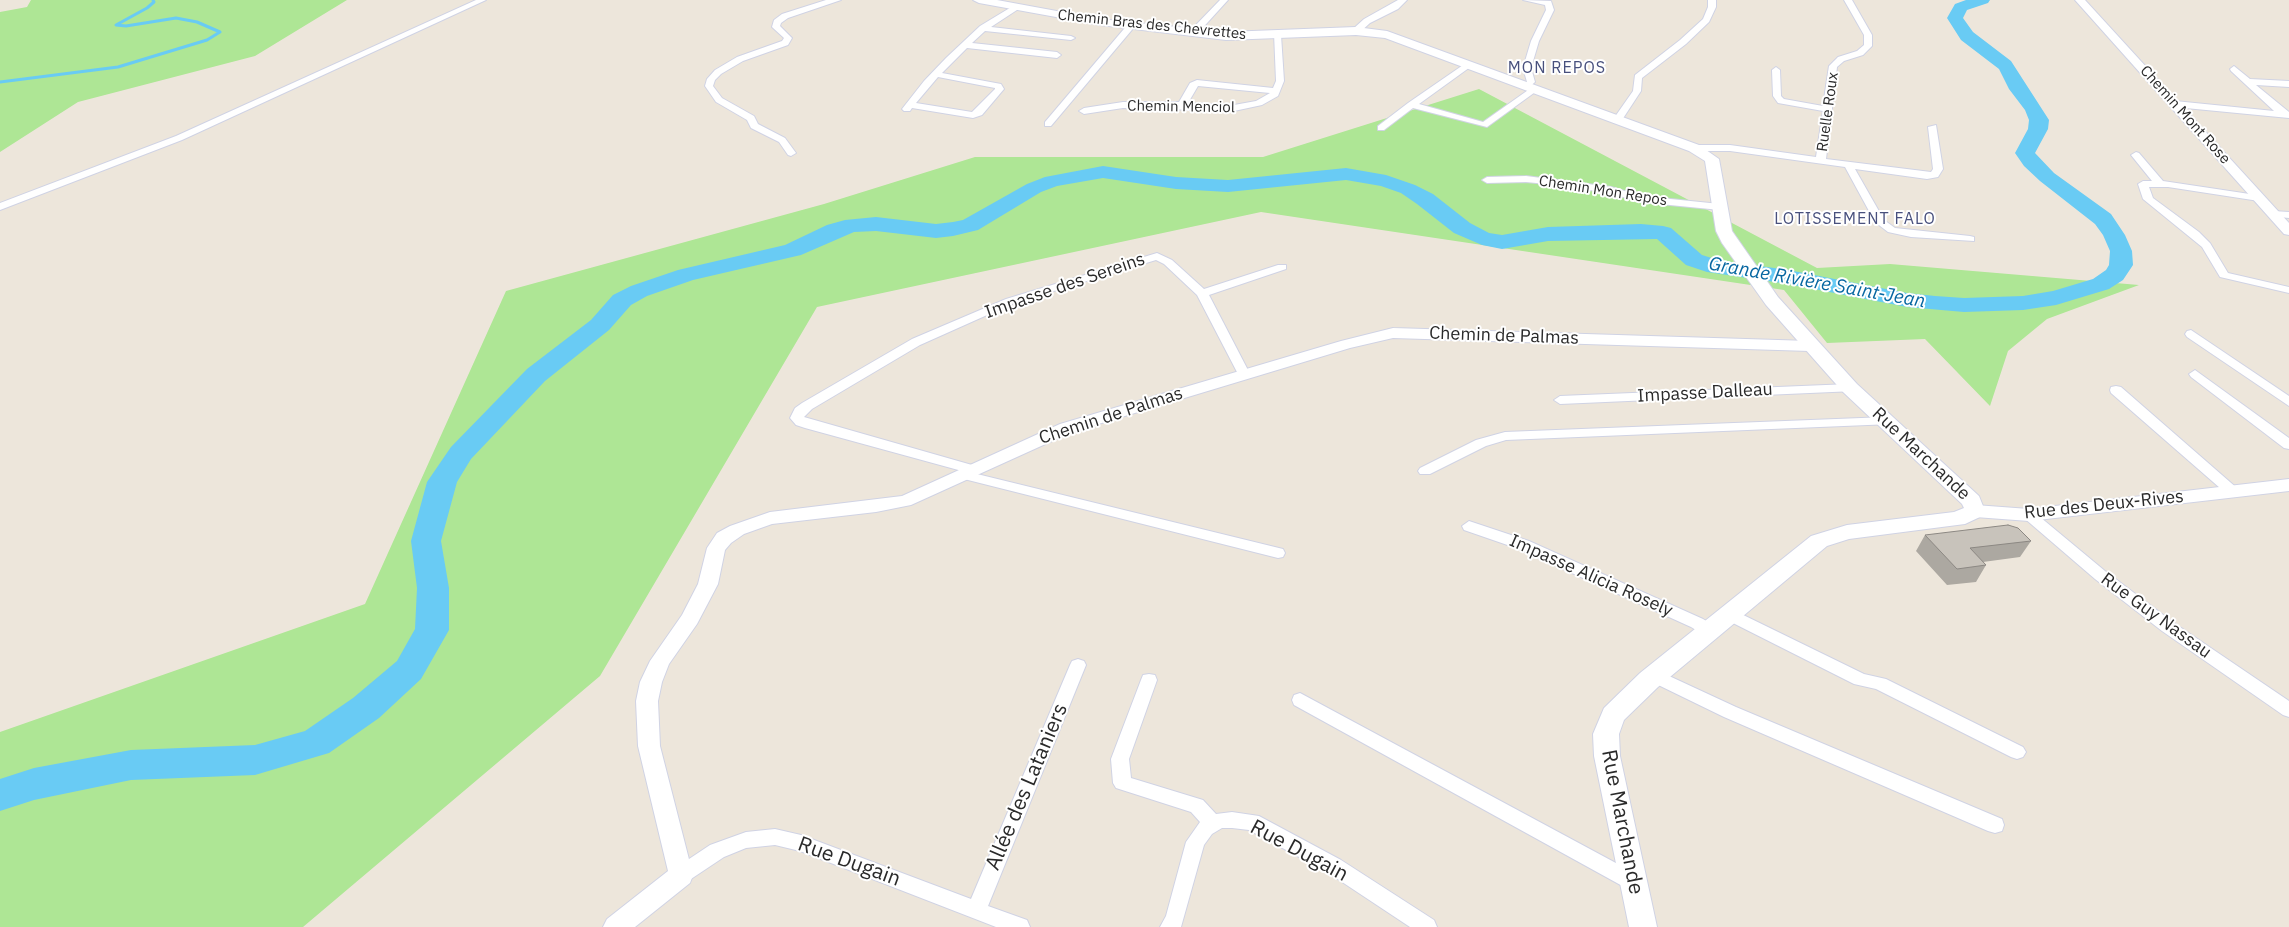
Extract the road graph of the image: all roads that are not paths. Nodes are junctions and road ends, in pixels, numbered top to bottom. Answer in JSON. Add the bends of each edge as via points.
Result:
{"nodes":[{"id":1,"x":482,"y":0,"type":"edge"},
{"id":2,"x":837,"y":0,"type":"edge"},
{"id":3,"x":978,"y":0,"type":"edge"},
{"id":4,"x":1224,"y":0,"type":"edge"},
{"id":5,"x":1403,"y":0,"type":"edge"},
{"id":6,"x":1527,"y":0,"type":"edge"},
{"id":7,"x":1712,"y":0,"type":"edge"},
{"id":8,"x":1848,"y":0,"type":"edge"},
{"id":9,"x":2080,"y":0,"type":"edge"},
{"id":10,"x":1016,"y":8,"type":"junction"},
{"id":11,"x":1132,"y":26,"type":"junction"},
{"id":12,"x":983,"y":28,"type":"junction"},
{"id":13,"x":1195,"y":31,"type":"junction"},
{"id":14,"x":1356,"y":31,"type":"junction"},
{"id":15,"x":1277,"y":36,"type":"junction"},
{"id":16,"x":1071,"y":38,"type":"dead end"},
{"id":17,"x":965,"y":45,"type":"junction"},
{"id":18,"x":1057,"y":55,"type":"dead end"},
{"id":19,"x":1469,"y":66,"type":"junction"},
{"id":20,"x":2234,"y":69,"type":"dead end"},
{"id":21,"x":1776,"y":70,"type":"dead end"},
{"id":22,"x":936,"y":74,"type":"junction"},
{"id":23,"x":2250,"y":82,"type":"junction"},
{"id":24,"x":2289,"y":84,"type":"edge"},
{"id":25,"x":1530,"y":89,"type":"junction"},
{"id":26,"x":1276,"y":91,"type":"junction"},
{"id":27,"x":2175,"y":104,"type":"junction"},
{"id":28,"x":1182,"y":105,"type":"junction"},
{"id":29,"x":1411,"y":105,"type":"junction"},
{"id":30,"x":1827,"y":109,"type":"junction"},
{"id":31,"x":1084,"y":111,"type":"dead end"},
{"id":32,"x":2286,"y":116,"type":"edge"},
{"id":33,"x":1617,"y":121,"type":"junction"},
{"id":34,"x":1048,"y":124,"type":"dead end"},
{"id":35,"x":1933,"y":127,"type":"dead end"},
{"id":36,"x":1381,"y":128,"type":"dead end"},
{"id":37,"x":1694,"y":148,"type":"junction"},
{"id":38,"x":791,"y":154,"type":"dead end"},
{"id":39,"x":2136,"y":155,"type":"dead end"},
{"id":40,"x":1821,"y":160,"type":"junction"},
{"id":41,"x":1850,"y":166,"type":"junction"},
{"id":42,"x":1487,"y":180,"type":"dead end"},
{"id":43,"x":2160,"y":184,"type":"junction"},
{"id":44,"x":2259,"y":198,"type":"junction"},
{"id":45,"x":0,"y":207,"type":"edge"},
{"id":46,"x":1720,"y":207,"type":"junction"},
{"id":47,"x":2272,"y":214,"type":"junction"},
{"id":48,"x":2289,"y":215,"type":"edge"},
{"id":49,"x":2289,"y":231,"type":"edge"},
{"id":50,"x":1970,"y":239,"type":"dead end"},
{"id":51,"x":1282,"y":267,"type":"dead end"},
{"id":52,"x":1759,"y":284,"type":"joint"},
{"id":53,"x":2289,"y":290,"type":"edge"},
{"id":54,"x":1202,"y":293,"type":"junction"},
{"id":55,"x":2191,"y":334,"type":"dead end"},
{"id":56,"x":1810,"y":346,"type":"junction"},
{"id":57,"x":1244,"y":374,"type":"junction"},
{"id":58,"x":2195,"y":374,"type":"dead end"},
{"id":59,"x":1850,"y":388,"type":"junction"},
{"id":60,"x":2116,"y":390,"type":"dead end"},
{"id":61,"x":1560,"y":400,"type":"dead end"},
{"id":62,"x":2289,"y":402,"type":"edge"},
{"id":63,"x":1888,"y":421,"type":"junction"},
{"id":64,"x":2289,"y":445,"type":"edge"},
{"id":65,"x":1425,"y":471,"type":"dead end"},
{"id":66,"x":970,"y":472,"type":"junction"},
{"id":67,"x":2289,"y":485,"type":"edge"},
{"id":68,"x":2233,"y":492,"type":"junction"},
{"id":69,"x":1975,"y":511,"type":"junction"},
{"id":70,"x":2029,"y":515,"type":"junction"},
{"id":71,"x":1469,"y":526,"type":"dead end"},
{"id":72,"x":1278,"y":553,"type":"dead end"},
{"id":73,"x":1730,"y":615,"type":"junction"},
{"id":74,"x":1710,"y":631,"type":"junction"},
{"id":75,"x":1078,"y":665,"type":"dead end"},
{"id":76,"x":1654,"y":675,"type":"junction"},
{"id":77,"x":1149,"y":680,"type":"dead end"},
{"id":78,"x":1300,"y":700,"type":"dead end"},
{"id":79,"x":2289,"y":710,"type":"edge"},
{"id":80,"x":2017,"y":752,"type":"dead end"},
{"id":81,"x":1214,"y":824,"type":"junction"},
{"id":82,"x":1995,"y":825,"type":"dead end"},
{"id":83,"x":681,"y":876,"type":"junction"},
{"id":84,"x":1634,"y":882,"type":"junction"},
{"id":85,"x":976,"y":910,"type":"junction"},
{"id":86,"x":616,"y":927,"type":"edge"},
{"id":87,"x":1020,"y":927,"type":"edge"},
{"id":88,"x":1170,"y":927,"type":"edge"},
{"id":89,"x":1427,"y":927,"type":"edge"},
{"id":90,"x":1643,"y":927,"type":"edge"}],
"edges":[{"from":1,"to":45,"type":"street","via":[[179,138]]},
{"from":2,"to":38,"type":"street","via":[[812,5],[785,16],[776,27],[788,38],[785,44],[740,60],[711,79],[709,86],[719,100],[751,118],[754,126],[782,140]]},
{"from":3,"to":10,"type":"main road","name":"Chemin Bras des Chevrettes"},
{"from":4,"to":13,"type":"street"},
{"from":5,"to":14,"type":"street"},
{"from":6,"to":25,"type":"street","via":[[1548,3],[1550,10],[1528,68]]},
{"from":7,"to":33,"type":"street","via":[[1706,20],[1638,77],[1637,92]]},
{"from":8,"to":30,"type":"street","name":"Ruelle Roux","via":[[1868,35],[1868,46],[1834,66]]},
{"from":9,"to":27,"type":"street","name":"Chemin Mont Rose"},
{"from":10,"to":11,"type":"main road","name":"Chemin Bras des Chevrettes"},
{"from":10,"to":12,"type":"street"},
{"from":11,"to":13,"type":"main road","name":"Chemin Bras des Chevrettes"},
{"from":11,"to":34,"type":"street"},
{"from":12,"to":16,"type":"street"},
{"from":12,"to":17,"type":"street"},
{"from":13,"to":15,"type":"main road","name":"Chemin Bras des Chevrettes","via":[[1246,37]]},
{"from":14,"to":15,"type":"main road","name":"Chemin Bras des Chevrettes"},
{"from":14,"to":19,"type":"main road","name":"Chemin Bras des Chevrettes","via":[[1400,38]]},
{"from":15,"to":26,"type":"street","via":[[1280,81]]},
{"from":17,"to":18,"type":"street"},
{"from":17,"to":22,"type":"street"},
{"from":19,"to":25,"type":"main road","name":"Chemin Bras des Chevrettes"},
{"from":19,"to":29,"type":"street"},
{"from":20,"to":23,"type":"street"},
{"from":21,"to":30,"type":"street","via":[[1777,96],[1781,101]]},
{"from":22,"to":22,"type":"street","via":[[998,86],[1000,89],[973,116],[909,107]]},
{"from":23,"to":24,"type":"street"},
{"from":23,"to":32,"type":"street"},
{"from":25,"to":29,"type":"street","via":[[1484,125]]},
{"from":25,"to":33,"type":"main road","name":"Chemin Bras des Chevrettes"},
{"from":26,"to":28,"type":"street","name":"Chemin Menciol","via":[[1266,100],[1241,107]]},
{"from":26,"to":28,"type":"street","via":[[1197,83]]},
{"from":27,"to":32,"type":"street"},
{"from":27,"to":44,"type":"street","name":"Chemin Mont Rose"},
{"from":28,"to":31,"type":"street","name":"Chemin Menciol","via":[[1122,105]]},
{"from":29,"to":36,"type":"street"},
{"from":30,"to":40,"type":"street","name":"Ruelle Roux"},
{"from":33,"to":37,"type":"main road","name":"Chemin Bras des Chevrettes"},
{"from":35,"to":41,"type":"street","name":"Ruelle Roux","via":[[1938,169],[1934,175],[1919,176]]},
{"from":37,"to":40,"type":"street","name":"Ruelle Roux","via":[[1730,148]]},
{"from":37,"to":46,"type":"main road","name":"Chemin Bras des Chevrettes","via":[[1712,159]]},
{"from":39,"to":43,"type":"street"},
{"from":40,"to":41,"type":"street","name":"Ruelle Roux"},
{"from":41,"to":50,"type":"street","via":[[1880,222],[1892,230]]},
{"from":42,"to":46,"type":"street","name":"Chemin Mon Repos","via":[[1549,182],[1611,190],[1640,199]]},
{"from":43,"to":44,"type":"street"},
{"from":43,"to":53,"type":"street","via":[[2143,184],[2148,199],[2195,234],[2213,254],[2224,275]]},
{"from":44,"to":47,"type":"street","name":"Chemin Mont Rose"},
{"from":46,"to":52,"type":"main road","name":"Chemin Bras des Chevrettes","via":[[1724,231]]},
{"from":47,"to":48,"type":"street"},
{"from":47,"to":49,"type":"street","name":"Chemin Mont Rose"},
{"from":51,"to":54,"type":"street"},
{"from":52,"to":56,"type":"main road","name":"Rue Marchande"},
{"from":54,"to":57,"type":"street","name":"Impasse des Sereins"},
{"from":54,"to":66,"type":"street","name":"Impasse des Sereins","via":[[1163,258],[1149,257],[1010,300],[916,342],[807,406],[797,418],[810,425]]},
{"from":55,"to":62,"type":"street"},
{"from":56,"to":57,"type":"street","name":"Chemin de Palmas","via":[[1393,333]]},
{"from":56,"to":59,"type":"main road","name":"Rue Marchande"},
{"from":57,"to":66,"type":"street","name":"Chemin de Palmas","via":[[1066,428]]},
{"from":58,"to":64,"type":"street"},
{"from":59,"to":61,"type":"street","name":"Impasse Dalleau"},
{"from":59,"to":63,"type":"main road","name":"Rue Marchande"},
{"from":60,"to":68,"type":"street"},
{"from":63,"to":65,"type":"street","via":[[1504,436],[1481,442]]},
{"from":63,"to":69,"type":"main road","name":"Rue Marchande","via":[[1966,493]]},
{"from":66,"to":72,"type":"street"},
{"from":66,"to":83,"type":"street","name":"Chemin de Palmas","via":[[905,500],[754,522],[724,538],[716,548],[708,584],[690,619],[660,661],[650,682],[647,701],[649,746]]},
{"from":67,"to":68,"type":"street","name":"Rue des Deux-Rives"},
{"from":68,"to":70,"type":"street","name":"Rue des Deux-Rives"},
{"from":69,"to":70,"type":"street","name":"Rue des Deux-Rives"},
{"from":69,"to":73,"type":"main road","name":"Rue Marchande","via":[[1958,519],[1831,535],[1806,551]]},
{"from":70,"to":79,"type":"street","name":"Rue Guy Nassau","via":[[2168,627]]},
{"from":71,"to":74,"type":"street","name":"Impasse Alicia Rosely","via":[[1524,545]]},
{"from":73,"to":74,"type":"main road","name":"Rue Marchande"},
{"from":73,"to":80,"type":"street"},
{"from":74,"to":76,"type":"main road","name":"Rue Marchande"},
{"from":75,"to":85,"type":"street","name":"Allée des Lataniers"},
{"from":76,"to":82,"type":"street","via":[[1730,712]]},
{"from":76,"to":84,"type":"main road","name":"Rue Marchande","via":[[1613,715],[1606,734],[1607,756]]},
{"from":77,"to":81,"type":"street","via":[[1120,759],[1122,783],[1197,806]]},
{"from":78,"to":84,"type":"street"},
{"from":81,"to":88,"type":"street","via":[[1205,828],[1195,842],[1175,919]]},
{"from":81,"to":89,"type":"street","name":"Rue Dugain","via":[[1220,820],[1252,822],[1334,866]]},
{"from":83,"to":85,"type":"street","name":"Rue Dugain","via":[[717,851],[746,840],[775,837],[802,843]]},
{"from":83,"to":86,"type":"street"},
{"from":84,"to":90,"type":"main road","name":"Rue Marchande"},
{"from":85,"to":87,"type":"street","name":"Rue Dugain"}]}
